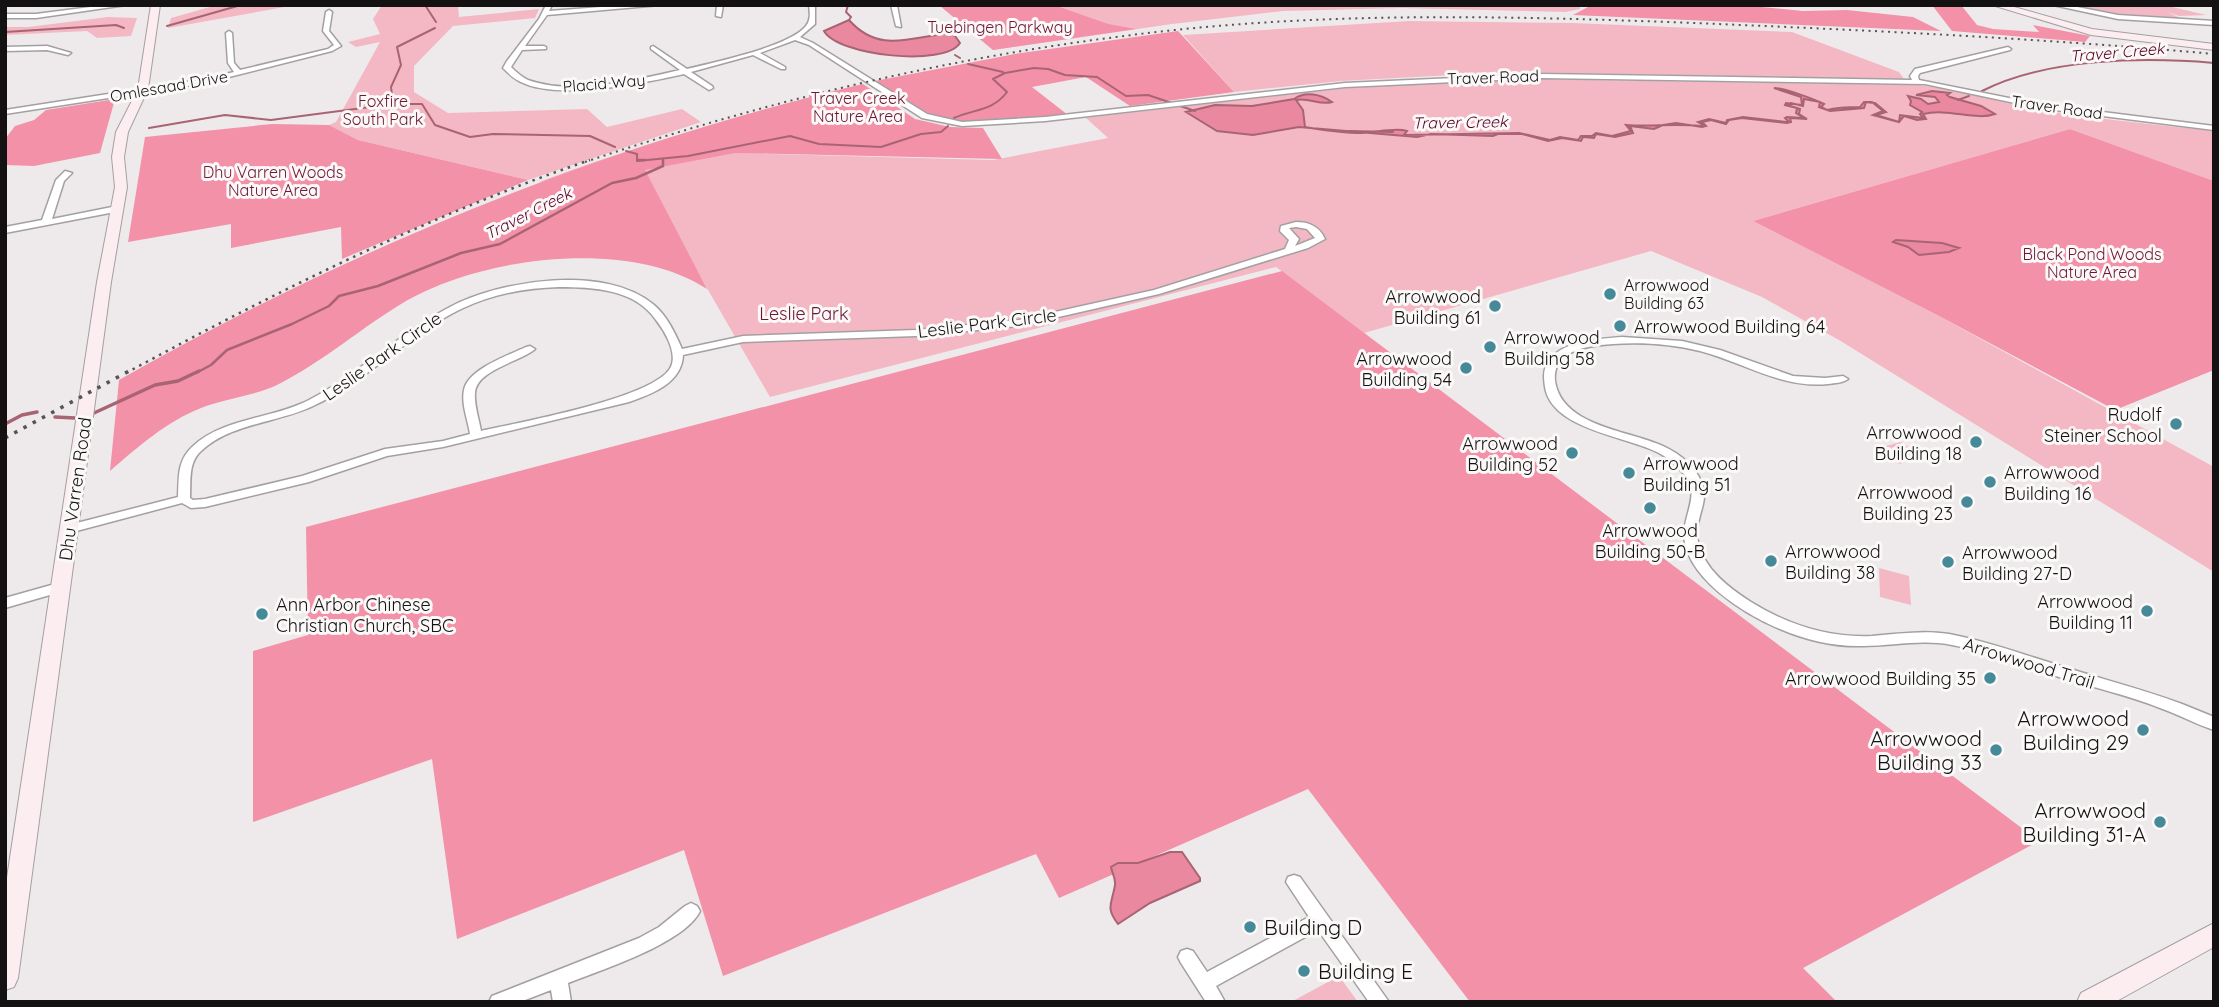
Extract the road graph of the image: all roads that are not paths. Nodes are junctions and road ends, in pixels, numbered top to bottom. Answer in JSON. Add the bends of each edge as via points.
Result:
{"nodes":[{"id":1,"x":123,"y":5,"type":"edge"},
{"id":2,"x":156,"y":5,"type":"edge"},
{"id":3,"x":657,"y":5,"type":"edge"},
{"id":4,"x":720,"y":5,"type":"edge"},
{"id":5,"x":812,"y":5,"type":"edge"},
{"id":6,"x":894,"y":5,"type":"edge"},
{"id":7,"x":1996,"y":5,"type":"edge"},
{"id":8,"x":2056,"y":5,"type":"edge"},
{"id":9,"x":646,"y":6,"type":"edge"},
{"id":10,"x":547,"y":9,"type":"edge"},
{"id":11,"x":329,"y":12,"type":"dead end"},
{"id":12,"x":5,"y":16,"type":"edge"},
{"id":13,"x":646,"y":16,"type":"dead end"},
{"id":14,"x":719,"y":16,"type":"dead end"},
{"id":15,"x":2214,"y":23,"type":"edge"},
{"id":16,"x":899,"y":26,"type":"dead end"},
{"id":17,"x":229,"y":33,"type":"dead end"},
{"id":18,"x":794,"y":37,"type":"junction"},
{"id":19,"x":2214,"y":47,"type":"edge"},
{"id":20,"x":519,"y":48,"type":"junction"},
{"id":21,"x":544,"y":48,"type":"dead end"},
{"id":22,"x":653,"y":48,"type":"dead end"},
{"id":23,"x":5,"y":49,"type":"edge"},
{"id":24,"x":2008,"y":49,"type":"dead end"},
{"id":25,"x":755,"y":52,"type":"junction"},
{"id":26,"x":68,"y":53,"type":"dead end"},
{"id":27,"x":783,"y":68,"type":"dead end"},
{"id":28,"x":687,"y":71,"type":"junction"},
{"id":29,"x":239,"y":74,"type":"junction"},
{"id":30,"x":1917,"y":82,"type":"junction"},
{"id":31,"x":709,"y":88,"type":"dead end"},
{"id":32,"x":141,"y":92,"type":"junction"},
{"id":33,"x":5,"y":112,"type":"edge"},
{"id":34,"x":2214,"y":128,"type":"edge"},
{"id":35,"x":68,"y":173,"type":"dead end"},
{"id":36,"x":117,"y":209,"type":"junction"},
{"id":37,"x":46,"y":222,"type":"junction"},
{"id":38,"x":5,"y":230,"type":"edge"},
{"id":39,"x":1289,"y":249,"type":"dead end"},
{"id":40,"x":530,"y":349,"type":"dead end"},
{"id":41,"x":678,"y":353,"type":"junction"},
{"id":42,"x":1843,"y":379,"type":"dead end"},
{"id":43,"x":476,"y":436,"type":"junction"},
{"id":44,"x":187,"y":501,"type":"junction"},
{"id":45,"x":69,"y":534,"type":"junction"},
{"id":46,"x":62,"y":587,"type":"junction"},
{"id":47,"x":5,"y":603,"type":"edge"},
{"id":48,"x":2214,"y":724,"type":"edge"},
{"id":49,"x":1294,"y":882,"type":"dead end"},
{"id":50,"x":691,"y":911,"type":"dead end"},
{"id":51,"x":1321,"y":920,"type":"junction"},
{"id":52,"x":2214,"y":933,"type":"edge"},
{"id":53,"x":1187,"y":957,"type":"dead end"},
{"id":54,"x":5,"y":978,"type":"edge"},
{"id":55,"x":558,"y":978,"type":"junction"},
{"id":56,"x":1204,"y":983,"type":"junction"},
{"id":57,"x":498,"y":1002,"type":"edge"},
{"id":58,"x":562,"y":1002,"type":"edge"},
{"id":59,"x":1216,"y":1002,"type":"edge"},
{"id":60,"x":1380,"y":1002,"type":"edge"},
{"id":61,"x":2090,"y":1002,"type":"edge"}],
"edges":[{"from":1,"to":12,"type":"street"},
{"from":2,"to":32,"type":"main road","name":"Dhu Varren Road"},
{"from":3,"to":9,"type":"street"},
{"from":4,"to":14,"type":"street"},
{"from":5,"to":18,"type":"street","via":[[812,23]]},
{"from":6,"to":16,"type":"street"},
{"from":7,"to":19,"type":"main road","via":[[2091,32]]},
{"from":8,"to":15,"type":"street","via":[[2118,18]]},
{"from":9,"to":10,"type":"street"},
{"from":9,"to":13,"type":"street"},
{"from":10,"to":20,"type":"street","name":"Placid Way"},
{"from":11,"to":29,"type":"street","name":"Omlesaad Drive","via":[[326,31],[338,46]]},
{"from":17,"to":29,"type":"street","via":[[231,63]]},
{"from":18,"to":25,"type":"street","name":"Placid Way"},
{"from":18,"to":30,"type":"street","name":"Traver Road","via":[[925,116],[994,124],[1321,87],[1500,76]]},
{"from":20,"to":21,"type":"street"},
{"from":20,"to":28,"type":"street","name":"Placid Way","via":[[507,68],[513,77],[542,86],[615,85]]},
{"from":22,"to":28,"type":"street","name":"Placid Way"},
{"from":23,"to":26,"type":"street","via":[[47,48]]},
{"from":24,"to":30,"type":"street","via":[[1918,71],[1913,76]]},
{"from":25,"to":27,"type":"street"},
{"from":25,"to":28,"type":"street","name":"Placid Way"},
{"from":28,"to":31,"type":"street","name":"Placid Way"},
{"from":29,"to":32,"type":"street","name":"Omlesaad Drive"},
{"from":30,"to":34,"type":"street","name":"Traver Road","via":[[2039,106]]},
{"from":32,"to":33,"type":"street","name":"Omlesaad Drive"},
{"from":32,"to":36,"type":"main road","name":"Dhu Varren Road","via":[[122,132]]},
{"from":35,"to":37,"type":"street","via":[[60,180]]},
{"from":36,"to":37,"type":"street"},
{"from":36,"to":45,"type":"main road","name":"Dhu Varren Road"},
{"from":37,"to":38,"type":"street"},
{"from":39,"to":41,"type":"street","name":"Leslie Park Circle","via":[[1156,292],[1019,323],[915,333],[743,339]]},
{"from":40,"to":43,"type":"street","via":[[472,383],[469,391]]},
{"from":41,"to":43,"type":"street","via":[[667,379],[640,394]]},
{"from":41,"to":44,"type":"street","name":"Leslie Park Circle","via":[[653,307],[617,290],[545,285],[479,297],[435,317],[331,393],[200,446],[186,465]]},
{"from":42,"to":48,"type":"street","name":"Arrowwood Trail","via":[[1779,378],[1707,349],[1665,342],[1576,347],[1552,363],[1548,379],[1553,398],[1564,412],[1591,426],[1655,446],[1687,469],[1699,492],[1690,536],[1701,563],[1728,593],[1767,617],[1834,639],[1915,636],[1968,643],[2163,703]]},
{"from":43,"to":44,"type":"street","via":[[384,453],[305,479],[205,503]]},
{"from":44,"to":45,"type":"street"},
{"from":45,"to":46,"type":"main road","name":"Dhu Varren Road"},
{"from":46,"to":47,"type":"street"},
{"from":46,"to":54,"type":"main road","name":"Dhu Varren Road"},
{"from":49,"to":51,"type":"street"},
{"from":50,"to":55,"type":"street","via":[[645,944]]},
{"from":51,"to":56,"type":"street"},
{"from":51,"to":60,"type":"street"},
{"from":52,"to":61,"type":"main road"},
{"from":53,"to":56,"type":"street"},
{"from":55,"to":57,"type":"street"},
{"from":55,"to":58,"type":"street"},
{"from":56,"to":59,"type":"street"}]}
